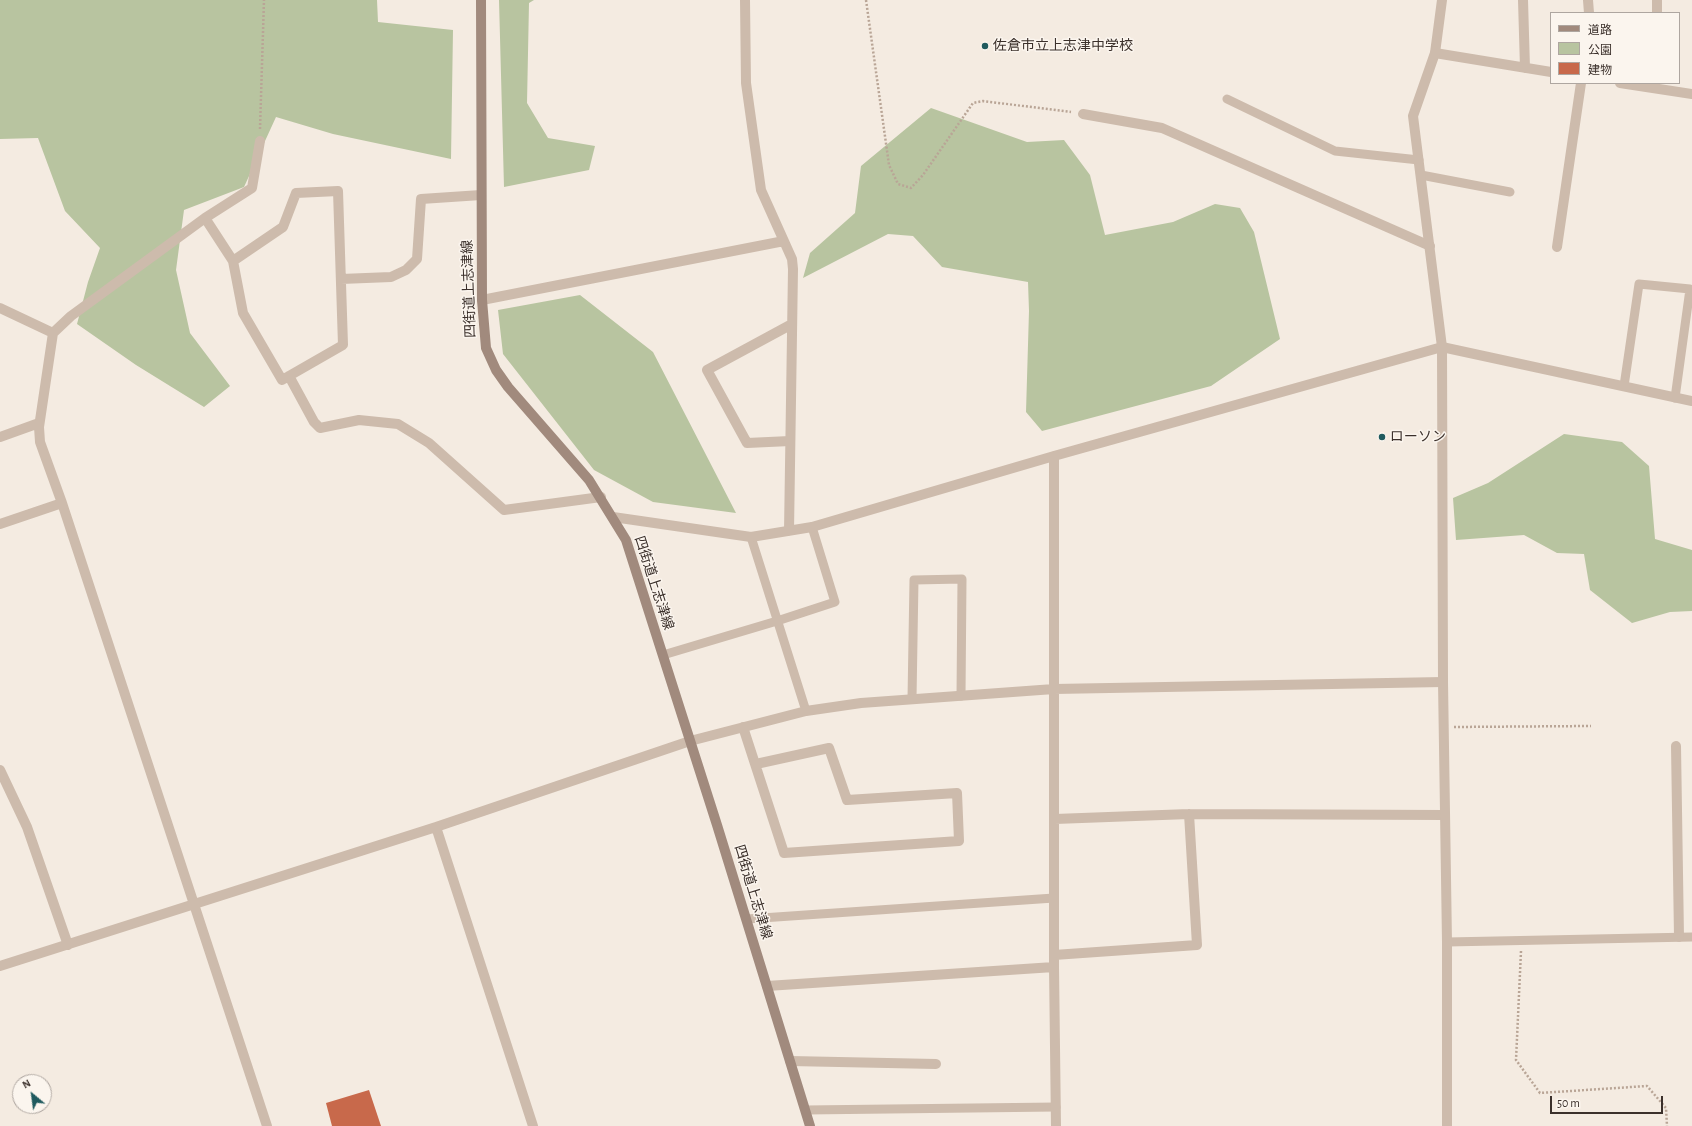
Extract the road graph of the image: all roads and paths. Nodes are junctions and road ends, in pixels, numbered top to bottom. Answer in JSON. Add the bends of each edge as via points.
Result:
{"nodes":[{"id":1,"x":264,"y":0,"type":"edge"},
{"id":2,"x":481,"y":0,"type":"edge"},
{"id":3,"x":745,"y":0,"type":"edge"},
{"id":4,"x":866,"y":0,"type":"edge"},
{"id":5,"x":1442,"y":0,"type":"edge"},
{"id":6,"x":1523,"y":0,"type":"edge"},
{"id":7,"x":1588,"y":0,"type":"edge"},
{"id":8,"x":1657,"y":0,"type":"edge"},
{"id":9,"x":1589,"y":12,"type":"edge"},
{"id":10,"x":1657,"y":12,"type":"edge"},
{"id":11,"x":1435,"y":53,"type":"junction"},
{"id":12,"x":1525,"y":68,"type":"junction"},
{"id":13,"x":1550,"y":72,"type":"edge"},
{"id":14,"x":1582,"y":84,"type":"edge"},
{"id":15,"x":1633,"y":84,"type":"edge"},
{"id":16,"x":1658,"y":86,"type":"edge"},
{"id":17,"x":1692,"y":94,"type":"edge"},
{"id":18,"x":1227,"y":99,"type":"dead end"},
{"id":19,"x":1083,"y":114,"type":"joint"},
{"id":20,"x":260,"y":141,"type":"joint"},
{"id":21,"x":1419,"y":160,"type":"junction"},
{"id":22,"x":1421,"y":175,"type":"junction"},
{"id":23,"x":1510,"y":192,"type":"dead end"},
{"id":24,"x":481,"y":195,"type":"junction"},
{"id":25,"x":204,"y":218,"type":"junction"},
{"id":26,"x":784,"y":240,"type":"junction"},
{"id":27,"x":1430,"y":246,"type":"junction"},
{"id":28,"x":1557,"y":247,"type":"dead end"},
{"id":29,"x":233,"y":261,"type":"junction"},
{"id":30,"x":341,"y":279,"type":"junction"},
{"id":31,"x":482,"y":300,"type":"junction"},
{"id":32,"x":0,"y":308,"type":"edge"},
{"id":33,"x":792,"y":324,"type":"junction"},
{"id":34,"x":53,"y":333,"type":"junction"},
{"id":35,"x":1442,"y":347,"type":"junction"},
{"id":36,"x":289,"y":376,"type":"junction"},
{"id":37,"x":1624,"y":386,"type":"junction"},
{"id":38,"x":1675,"y":398,"type":"junction"},
{"id":39,"x":1692,"y":401,"type":"edge"},
{"id":40,"x":39,"y":423,"type":"junction"},
{"id":41,"x":0,"y":437,"type":"edge"},
{"id":42,"x":790,"y":441,"type":"junction"},
{"id":43,"x":1054,"y":456,"type":"junction"},
{"id":44,"x":601,"y":497,"type":"junction"},
{"id":45,"x":62,"y":503,"type":"junction"},
{"id":46,"x":613,"y":517,"type":"junction"},
{"id":47,"x":0,"y":524,"type":"edge"},
{"id":48,"x":812,"y":527,"type":"junction"},
{"id":49,"x":789,"y":531,"type":"junction"},
{"id":50,"x":751,"y":537,"type":"junction"},
{"id":51,"x":777,"y":621,"type":"junction"},
{"id":52,"x":663,"y":655,"type":"junction"},
{"id":53,"x":1443,"y":682,"type":"junction"},
{"id":54,"x":1054,"y":689,"type":"junction"},
{"id":55,"x":961,"y":696,"type":"junction"},
{"id":56,"x":912,"y":699,"type":"junction"},
{"id":57,"x":806,"y":711,"type":"junction"},
{"id":58,"x":1591,"y":726,"type":"dead end"},
{"id":59,"x":743,"y":727,"type":"junction"},
{"id":60,"x":1444,"y":727,"type":"junction"},
{"id":61,"x":690,"y":740,"type":"junction"},
{"id":62,"x":1676,"y":746,"type":"dead end"},
{"id":63,"x":756,"y":764,"type":"junction"},
{"id":64,"x":0,"y":770,"type":"edge"},
{"id":65,"x":1189,"y":814,"type":"junction"},
{"id":66,"x":1445,"y":815,"type":"junction"},
{"id":67,"x":1055,"y":819,"type":"junction"},
{"id":68,"x":436,"y":827,"type":"junction"},
{"id":69,"x":1054,"y":898,"type":"junction"},
{"id":70,"x":194,"y":904,"type":"junction"},
{"id":71,"x":746,"y":919,"type":"junction"},
{"id":72,"x":1679,"y":937,"type":"junction"},
{"id":73,"x":1692,"y":937,"type":"edge"},
{"id":74,"x":1521,"y":940,"type":"junction"},
{"id":75,"x":1447,"y":942,"type":"junction"},
{"id":76,"x":68,"y":945,"type":"junction"},
{"id":77,"x":1054,"y":955,"type":"junction"},
{"id":78,"x":0,"y":966,"type":"edge"},
{"id":79,"x":1054,"y":967,"type":"junction"},
{"id":80,"x":767,"y":986,"type":"junction"},
{"id":81,"x":790,"y":1062,"type":"junction"},
{"id":82,"x":936,"y":1064,"type":"dead end"},
{"id":83,"x":1056,"y":1107,"type":"junction"},
{"id":84,"x":806,"y":1110,"type":"junction"},
{"id":85,"x":267,"y":1126,"type":"edge"},
{"id":86,"x":534,"y":1126,"type":"edge"},
{"id":87,"x":810,"y":1126,"type":"edge"},
{"id":88,"x":1056,"y":1126,"type":"edge"},
{"id":89,"x":1447,"y":1126,"type":"edge"},
{"id":90,"x":1667,"y":1126,"type":"edge"}],
"edges":[{"from":1,"to":20,"type":"path"},
{"from":2,"to":24,"type":"main road","name":"四街道上志津線"},
{"from":3,"to":26,"type":"street","via":[[746,83],[761,190]]},
{"from":4,"to":19,"type":"path","via":[[889,165],[898,184],[911,188],[923,175],[973,103],[983,101]]},
{"from":5,"to":11,"type":"street"},
{"from":6,"to":12,"type":"street"},
{"from":7,"to":9,"type":"street"},
{"from":8,"to":10,"type":"street"},
{"from":11,"to":12,"type":"street"},
{"from":11,"to":21,"type":"street","via":[[1413,116]]},
{"from":12,"to":13,"type":"street"},
{"from":14,"to":28,"type":"street"},
{"from":15,"to":16,"type":"street"},
{"from":16,"to":17,"type":"street"},
{"from":18,"to":21,"type":"lane","via":[[1335,151]]},
{"from":19,"to":27,"type":"street","via":[[1162,128]]},
{"from":20,"to":25,"type":"street","via":[[252,188]]},
{"from":21,"to":22,"type":"street"},
{"from":22,"to":23,"type":"lane"},
{"from":22,"to":27,"type":"street"},
{"from":24,"to":30,"type":"street","via":[[421,199],[417,259],[406,270],[391,277]]},
{"from":24,"to":31,"type":"main road","name":"四街道上志津線"},
{"from":25,"to":29,"type":"street"},
{"from":25,"to":34,"type":"street","via":[[72,316]]},
{"from":26,"to":31,"type":"street"},
{"from":26,"to":33,"type":"street","via":[[792,259],[793,269]]},
{"from":27,"to":35,"type":"street"},
{"from":29,"to":30,"type":"street","via":[[283,227],[296,193],[338,191]]},
{"from":29,"to":36,"type":"street","via":[[243,313],[282,380]]},
{"from":30,"to":36,"type":"street","via":[[343,346]]},
{"from":31,"to":44,"type":"main road","name":"四街道上志津線","via":[[486,348],[496,370]]},
{"from":32,"to":34,"type":"street"},
{"from":33,"to":42,"type":"street"},
{"from":33,"to":42,"type":"street","via":[[707,370],[747,443]]},
{"from":34,"to":40,"type":"street"},
{"from":35,"to":37,"type":"street"},
{"from":35,"to":43,"type":"street"},
{"from":35,"to":53,"type":"street"},
{"from":36,"to":44,"type":"street","via":[[314,422],[320,428],[359,420],[398,424],[429,443],[504,510]]},
{"from":37,"to":38,"type":"street"},
{"from":37,"to":38,"type":"lane","via":[[1639,284],[1690,290]]},
{"from":38,"to":39,"type":"street"},
{"from":40,"to":41,"type":"street"},
{"from":40,"to":45,"type":"street","via":[[40,442]]},
{"from":42,"to":49,"type":"street"},
{"from":43,"to":48,"type":"street"},
{"from":43,"to":54,"type":"street"},
{"from":44,"to":46,"type":"main road","name":"四街道上志津線"},
{"from":45,"to":47,"type":"street"},
{"from":45,"to":70,"type":"street"},
{"from":46,"to":50,"type":"street"},
{"from":46,"to":52,"type":"main road","name":"四街道上志津線","via":[[626,540]]},
{"from":48,"to":49,"type":"street"},
{"from":48,"to":51,"type":"lane","via":[[835,602]]},
{"from":49,"to":50,"type":"street"},
{"from":50,"to":51,"type":"lane"},
{"from":51,"to":52,"type":"lane"},
{"from":51,"to":57,"type":"lane"},
{"from":52,"to":61,"type":"main road","name":"四街道上志津線"},
{"from":53,"to":54,"type":"street"},
{"from":53,"to":60,"type":"street"},
{"from":54,"to":55,"type":"street"},
{"from":54,"to":67,"type":"street"},
{"from":55,"to":56,"type":"street"},
{"from":55,"to":56,"type":"lane","via":[[962,579],[914,580]]},
{"from":56,"to":57,"type":"street"},
{"from":57,"to":59,"type":"street"},
{"from":58,"to":60,"type":"path"},
{"from":59,"to":61,"type":"street"},
{"from":59,"to":63,"type":"street"},
{"from":60,"to":66,"type":"street"},
{"from":61,"to":68,"type":"street"},
{"from":61,"to":71,"type":"main road","name":"四街道上志津線"},
{"from":62,"to":72,"type":"street"},
{"from":63,"to":63,"type":"street","via":[[784,853],[959,841],[957,793],[847,800],[829,748]]},
{"from":64,"to":76,"type":"street","via":[[27,827]]},
{"from":65,"to":66,"type":"street"},
{"from":65,"to":67,"type":"street"},
{"from":65,"to":77,"type":"street","via":[[1197,945]]},
{"from":66,"to":75,"type":"street"},
{"from":67,"to":69,"type":"street"},
{"from":68,"to":70,"type":"street"},
{"from":68,"to":86,"type":"street"},
{"from":69,"to":71,"type":"lane"},
{"from":69,"to":77,"type":"street"},
{"from":70,"to":76,"type":"street"},
{"from":70,"to":85,"type":"street"},
{"from":71,"to":80,"type":"main road","name":"四街道上志津線"},
{"from":72,"to":73,"type":"lane"},
{"from":72,"to":74,"type":"lane"},
{"from":74,"to":75,"type":"lane"},
{"from":74,"to":90,"type":"path","via":[[1516,1060],[1540,1093],[1647,1086],[1666,1108]]},
{"from":75,"to":89,"type":"street"},
{"from":76,"to":78,"type":"street"},
{"from":77,"to":79,"type":"street"},
{"from":79,"to":80,"type":"street"},
{"from":79,"to":83,"type":"street"},
{"from":80,"to":81,"type":"main road","name":"四街道上志津線"},
{"from":81,"to":82,"type":"street"},
{"from":81,"to":84,"type":"main road","name":"四街道上志津線"},
{"from":83,"to":84,"type":"lane"},
{"from":83,"to":88,"type":"street"},
{"from":84,"to":87,"type":"main road","name":"四街道上志津線"}]}
